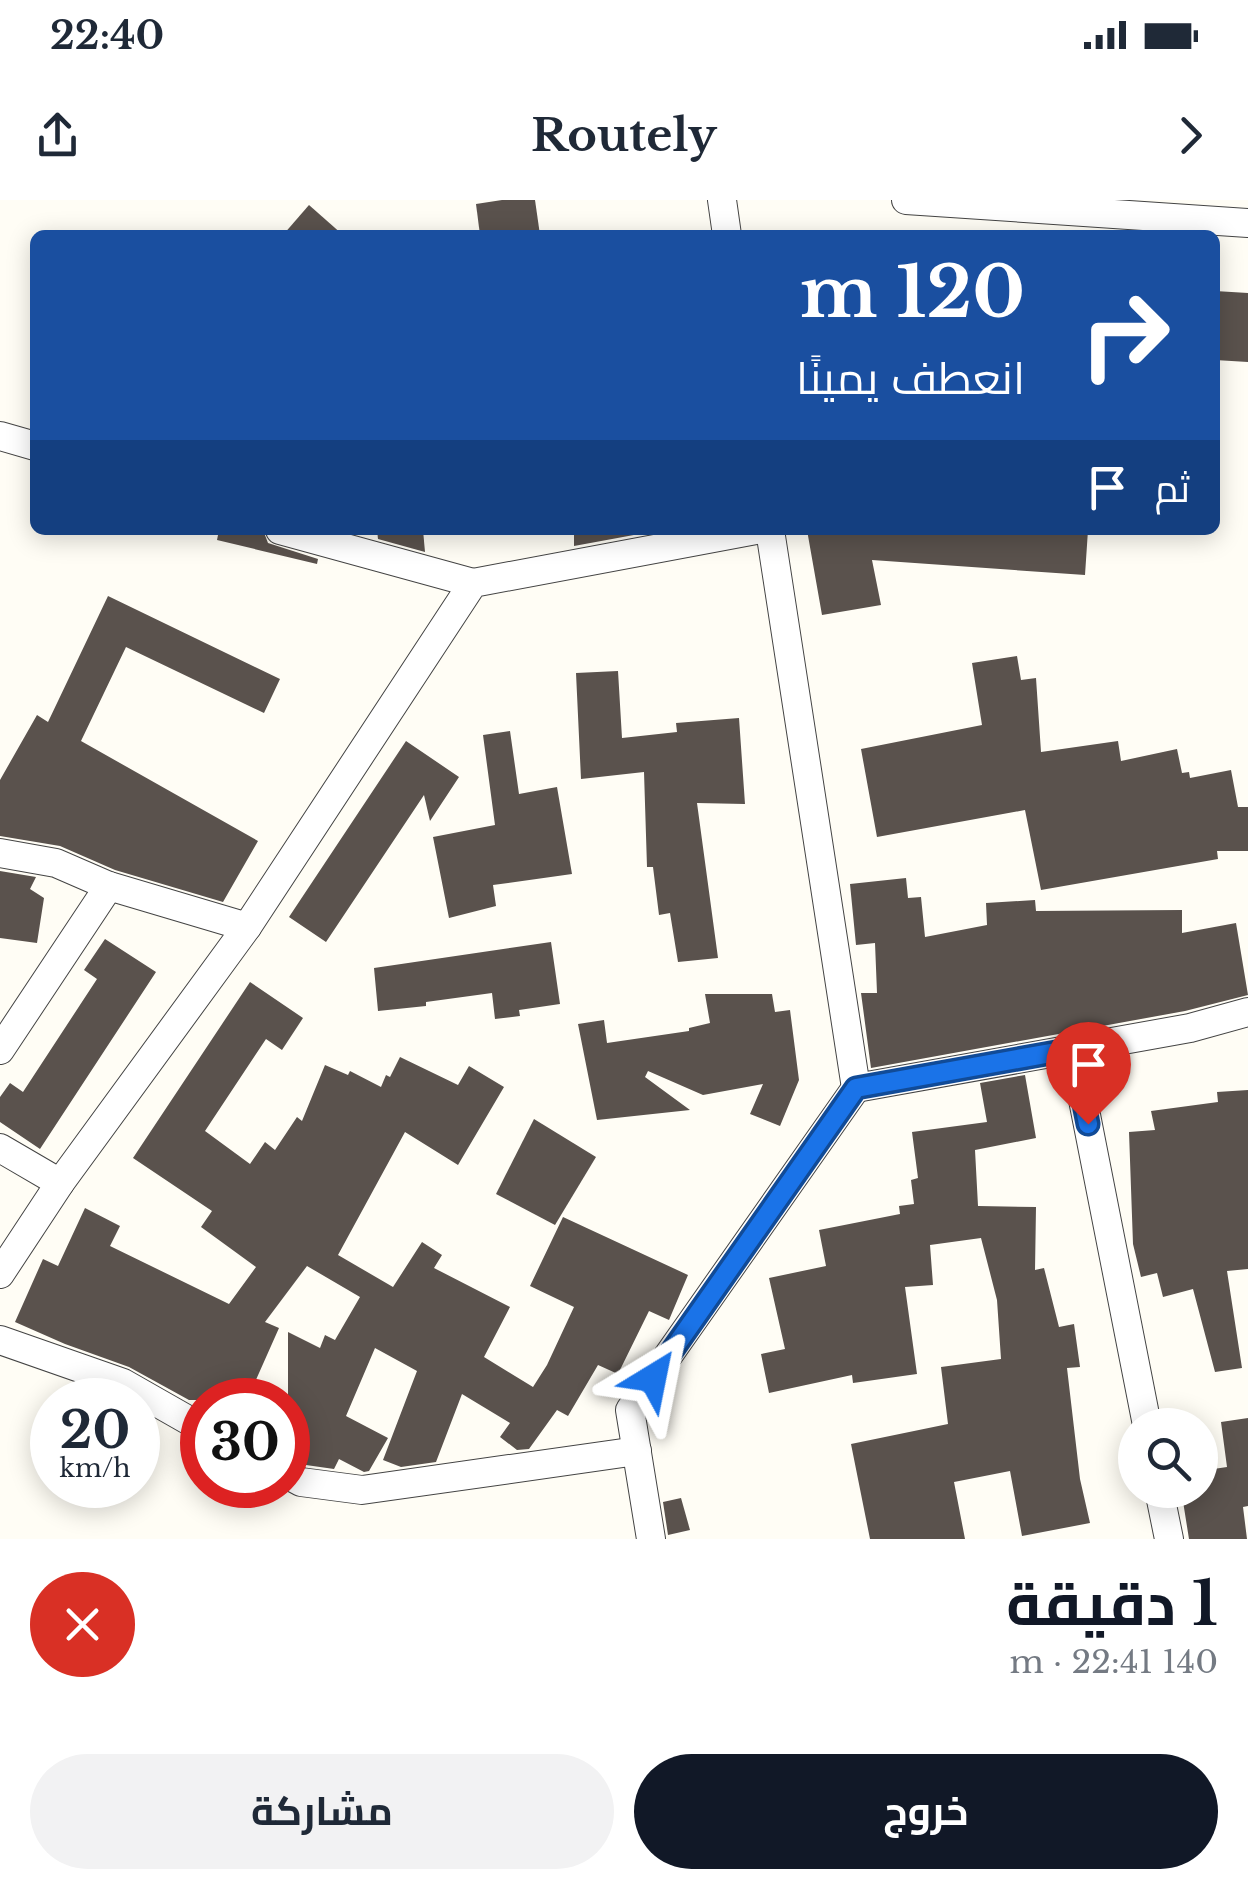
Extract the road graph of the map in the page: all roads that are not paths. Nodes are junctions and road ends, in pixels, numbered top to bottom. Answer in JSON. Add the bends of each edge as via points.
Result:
{"nodes":[{"id":1,"x":722,"y":200,"type":"edge"},
{"id":2,"x":906,"y":200,"type":"edge"},
{"id":3,"x":1248,"y":223,"type":"edge"},
{"id":4,"x":726,"y":230,"type":"edge"},
{"id":5,"x":0,"y":436,"type":"edge"},
{"id":6,"x":30,"y":445,"type":"edge"},
{"id":7,"x":298,"y":535,"type":"edge"},
{"id":8,"x":729,"y":535,"type":"edge"},
{"id":9,"x":771,"y":535,"type":"edge"},
{"id":10,"x":473,"y":583,"type":"junction"},
{"id":11,"x":0,"y":853,"type":"edge"},
{"id":12,"x":110,"y":886,"type":"junction"},
{"id":13,"x":247,"y":928,"type":"junction"},
{"id":14,"x":1248,"y":1012,"type":"edge"},
{"id":15,"x":1073,"y":1049,"type":"junction"},
{"id":16,"x":0,"y":1050,"type":"edge"},
{"id":17,"x":856,"y":1088,"type":"junction"},
{"id":18,"x":0,"y":1148,"type":"edge"},
{"id":19,"x":60,"y":1183,"type":"junction"},
{"id":20,"x":0,"y":1274,"type":"edge"},
{"id":21,"x":0,"y":1340,"type":"edge"},
{"id":22,"x":1143,"y":1408,"type":"edge"},
{"id":23,"x":180,"y":1416,"type":"edge"},
{"id":24,"x":637,"y":1451,"type":"junction"},
{"id":25,"x":310,"y":1483,"type":"edge"},
{"id":26,"x":1163,"y":1508,"type":"edge"},
{"id":27,"x":651,"y":1539,"type":"edge"},
{"id":28,"x":1169,"y":1539,"type":"edge"}],
"edges":[{"from":1,"to":4,"type":"street"},
{"from":2,"to":3,"type":"street"},
{"from":5,"to":6,"type":"street"},
{"from":7,"to":10,"type":"street"},
{"from":8,"to":10,"type":"street"},
{"from":9,"to":17,"type":"street"},
{"from":10,"to":13,"type":"street"},
{"from":11,"to":12,"type":"street","via":[[56,864]]},
{"from":12,"to":13,"type":"street"},
{"from":12,"to":16,"type":"street"},
{"from":13,"to":19,"type":"street"},
{"from":14,"to":15,"type":"street"},
{"from":15,"to":17,"type":"street"},
{"from":15,"to":22,"type":"street"},
{"from":17,"to":24,"type":"street","via":[[630,1410]]},
{"from":18,"to":19,"type":"street"},
{"from":19,"to":20,"type":"street"},
{"from":21,"to":23,"type":"street","via":[[123,1384]]},
{"from":24,"to":25,"type":"street","via":[[362,1490]]},
{"from":24,"to":27,"type":"street"},
{"from":26,"to":28,"type":"street"}]}
